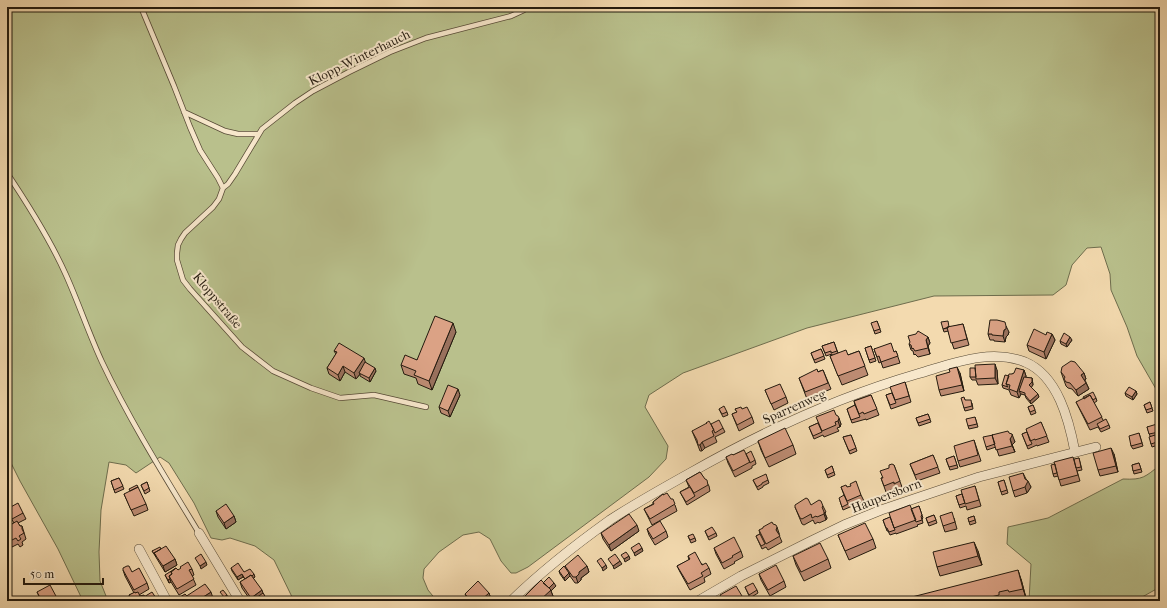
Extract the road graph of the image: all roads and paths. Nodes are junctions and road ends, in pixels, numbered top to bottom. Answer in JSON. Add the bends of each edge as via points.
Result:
{"nodes":[{"id":1,"x":141,"y":7,"type":"edge"},
{"id":2,"x":527,"y":7,"type":"edge"},
{"id":3,"x":184,"y":112,"type":"junction"},
{"id":4,"x":258,"y":134,"type":"junction"},
{"id":5,"x":7,"y":173,"type":"edge"},
{"id":6,"x":223,"y":188,"type":"junction"},
{"id":7,"x":426,"y":407,"type":"dead end"},
{"id":8,"x":1096,"y":447,"type":"dead end"},
{"id":9,"x":1075,"y":452,"type":"junction"},
{"id":10,"x":199,"y":533,"type":"joint"},
{"id":11,"x":139,"y":549,"type":"dead end"},
{"id":12,"x":167,"y":601,"type":"edge"},
{"id":13,"x":240,"y":601,"type":"edge"},
{"id":14,"x":511,"y":601,"type":"edge"},
{"id":15,"x":698,"y":601,"type":"edge"}],
"edges":[{"from":1,"to":3,"type":"lane"},
{"from":2,"to":4,"type":"lane","name":"Klopp-Winterhauch","via":[[511,16],[426,38],[390,52],[313,91]]},
{"from":3,"to":4,"type":"lane","via":[[226,131]]},
{"from":3,"to":6,"type":"lane","via":[[200,150]]},
{"from":4,"to":6,"type":"lane","name":"Klopp-Winterhauch","via":[[235,174]]},
{"from":5,"to":10,"type":"lane","via":[[49,240],[102,362],[131,418]]},
{"from":6,"to":7,"type":"lane","name":"Kloppstraße","via":[[214,208],[181,239],[177,260],[183,280],[242,347],[274,371],[340,398],[374,395]]},
{"from":8,"to":9,"type":"street","name":"Haupersborn"},
{"from":9,"to":14,"type":"street","name":"Sparrenweg","via":[[1062,402],[1046,378],[1027,363],[994,356],[956,362],[836,401],[716,458],[611,520],[554,562]]},
{"from":9,"to":15,"type":"street","name":"Haupersborn","via":[[979,476],[881,510],[809,542]]},
{"from":10,"to":13,"type":"street"},
{"from":11,"to":12,"type":"street"}]}
